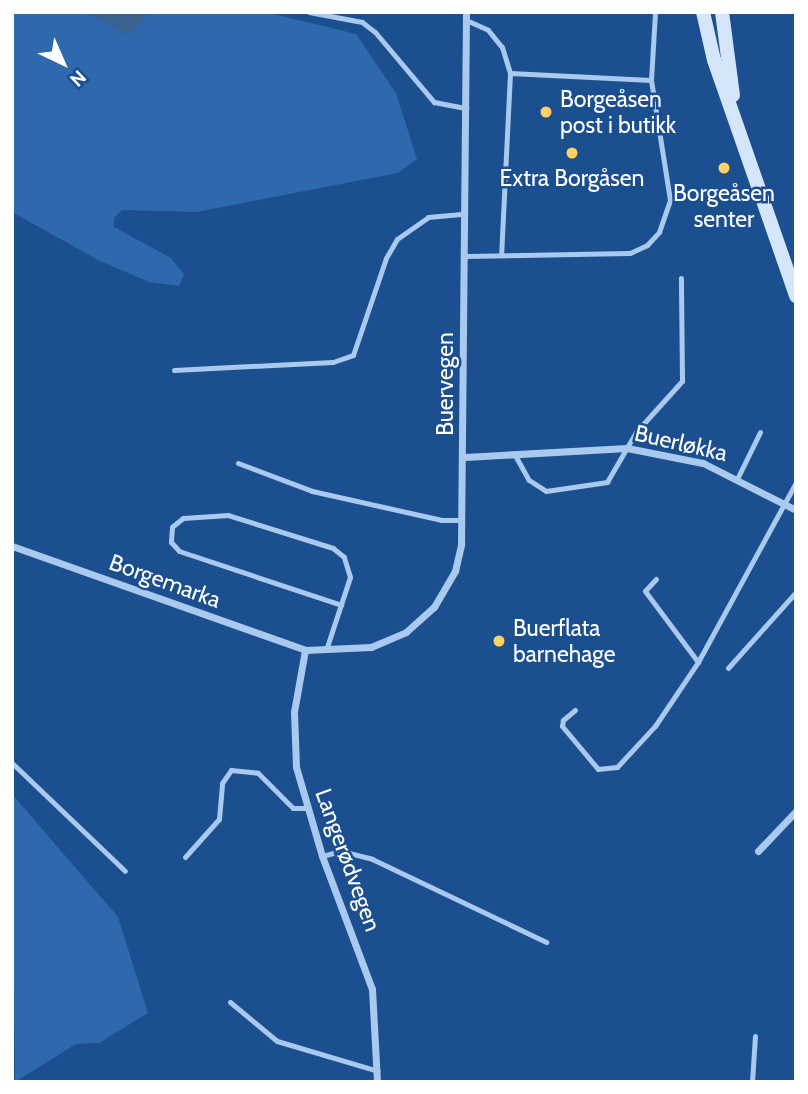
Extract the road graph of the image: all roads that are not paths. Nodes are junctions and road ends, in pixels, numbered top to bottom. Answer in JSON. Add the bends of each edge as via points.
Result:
{"nodes":[{"id":1,"x":309,"y":12,"type":"edge"},
{"id":2,"x":655,"y":12,"type":"edge"},
{"id":3,"x":703,"y":12,"type":"edge"},
{"id":4,"x":722,"y":12,"type":"edge"},
{"id":5,"x":466,"y":16,"type":"edge"},
{"id":6,"x":510,"y":73,"type":"junction"},
{"id":7,"x":651,"y":80,"type":"junction"},
{"id":8,"x":466,"y":108,"type":"junction"},
{"id":9,"x":736,"y":120,"type":"junction"},
{"id":10,"x":464,"y":214,"type":"junction"},
{"id":11,"x":501,"y":255,"type":"junction"},
{"id":12,"x":465,"y":256,"type":"junction"},
{"id":13,"x":681,"y":278,"type":"dead end"},
{"id":14,"x":796,"y":296,"type":"edge"},
{"id":15,"x":174,"y":370,"type":"dead end"},
{"id":16,"x":760,"y":432,"type":"dead end"},
{"id":17,"x":627,"y":448,"type":"junction"},
{"id":18,"x":464,"y":457,"type":"junction"},
{"id":19,"x":516,"y":457,"type":"junction"},
{"id":20,"x":238,"y":463,"type":"dead end"},
{"id":21,"x":738,"y":477,"type":"junction"},
{"id":22,"x":796,"y":482,"type":"edge"},
{"id":23,"x":784,"y":503,"type":"junction"},
{"id":24,"x":796,"y":510,"type":"edge"},
{"id":25,"x":462,"y":520,"type":"junction"},
{"id":26,"x":12,"y":546,"type":"edge"},
{"id":27,"x":656,"y":579,"type":"dead end"},
{"id":28,"x":796,"y":592,"type":"edge"},
{"id":29,"x":341,"y":605,"type":"junction"},
{"id":30,"x":305,"y":650,"type":"junction"},
{"id":31,"x":326,"y":650,"type":"junction"},
{"id":32,"x":698,"y":662,"type":"junction"},
{"id":33,"x":728,"y":668,"type":"dead end"},
{"id":34,"x":575,"y":710,"type":"dead end"},
{"id":35,"x":12,"y":763,"type":"edge"},
{"id":36,"x":306,"y":808,"type":"junction"},
{"id":37,"x":796,"y":811,"type":"edge"},
{"id":38,"x":758,"y":851,"type":"dead end"},
{"id":39,"x":185,"y":856,"type":"dead end"},
{"id":40,"x":322,"y":856,"type":"junction"},
{"id":41,"x":125,"y":870,"type":"dead end"},
{"id":42,"x":545,"y":942,"type":"dead end"},
{"id":43,"x":230,"y":1002,"type":"dead end"},
{"id":44,"x":755,"y":1036,"type":"dead end"},
{"id":45,"x":378,"y":1071,"type":"junction"},
{"id":46,"x":377,"y":1082,"type":"edge"},
{"id":47,"x":752,"y":1082,"type":"edge"}],
"edges":[{"from":1,"to":8,"type":"lane","via":[[362,22],[376,32],[434,102]]},
{"from":2,"to":7,"type":"lane"},
{"from":3,"to":9,"type":"main road","via":[[714,60]]},
{"from":4,"to":9,"type":"main road"},
{"from":5,"to":6,"type":"lane","via":[[488,30],[502,47]]},
{"from":5,"to":8,"type":"street","name":"Buervegen"},
{"from":6,"to":7,"type":"lane"},
{"from":6,"to":11,"type":"lane"},
{"from":7,"to":11,"type":"lane","via":[[669,178],[670,200],[659,232],[647,246],[630,253]]},
{"from":8,"to":10,"type":"street","name":"Buervegen"},
{"from":9,"to":14,"type":"main road"},
{"from":10,"to":12,"type":"street","name":"Buervegen"},
{"from":10,"to":15,"type":"lane","via":[[428,217],[397,239],[386,258],[353,355],[333,362]]},
{"from":11,"to":12,"type":"lane"},
{"from":12,"to":18,"type":"street","name":"Buervegen"},
{"from":13,"to":17,"type":"lane","via":[[682,381]]},
{"from":16,"to":21,"type":"lane"},
{"from":17,"to":19,"type":"street","name":"Buerløkka"},
{"from":17,"to":19,"type":"lane","via":[[607,482],[546,491],[529,480]]},
{"from":17,"to":21,"type":"street","name":"Buerløkka","via":[[702,463]]},
{"from":18,"to":19,"type":"street","name":"Buerløkka"},
{"from":18,"to":25,"type":"street","name":"Buervegen"},
{"from":20,"to":25,"type":"lane","via":[[312,491],[442,520]]},
{"from":21,"to":23,"type":"street","name":"Buerløkka"},
{"from":22,"to":23,"type":"lane"},
{"from":23,"to":24,"type":"street","name":"Buerløkka"},
{"from":23,"to":32,"type":"lane"},
{"from":25,"to":31,"type":"street","name":"Buervegen","via":[[455,570],[421,621],[371,647]]},
{"from":26,"to":30,"type":"street","name":"Borgemarka"},
{"from":27,"to":32,"type":"lane","via":[[645,592]]},
{"from":28,"to":33,"type":"lane"},
{"from":29,"to":29,"type":"lane","via":[[350,566],[333,548],[228,515],[183,518],[172,527],[171,542],[179,551]]},
{"from":29,"to":31,"type":"lane"},
{"from":30,"to":31,"type":"street","name":"Buervegen"},
{"from":30,"to":36,"type":"street","name":"Langerødvegen","via":[[294,712],[296,767]]},
{"from":32,"to":34,"type":"lane","via":[[655,726],[609,770],[594,766],[562,726]]},
{"from":35,"to":41,"type":"lane"},
{"from":36,"to":39,"type":"lane","via":[[293,808],[258,773],[231,770],[222,783],[219,819]]},
{"from":36,"to":40,"type":"street","name":"Langerødvegen"},
{"from":37,"to":38,"type":"street"},
{"from":40,"to":42,"type":"lane","via":[[341,851],[372,859]]},
{"from":40,"to":45,"type":"street","name":"Langerødvegen","via":[[372,989]]},
{"from":43,"to":45,"type":"lane","via":[[277,1041]]},
{"from":44,"to":47,"type":"lane"},
{"from":45,"to":46,"type":"street","name":"Langerødvegen"}]}
